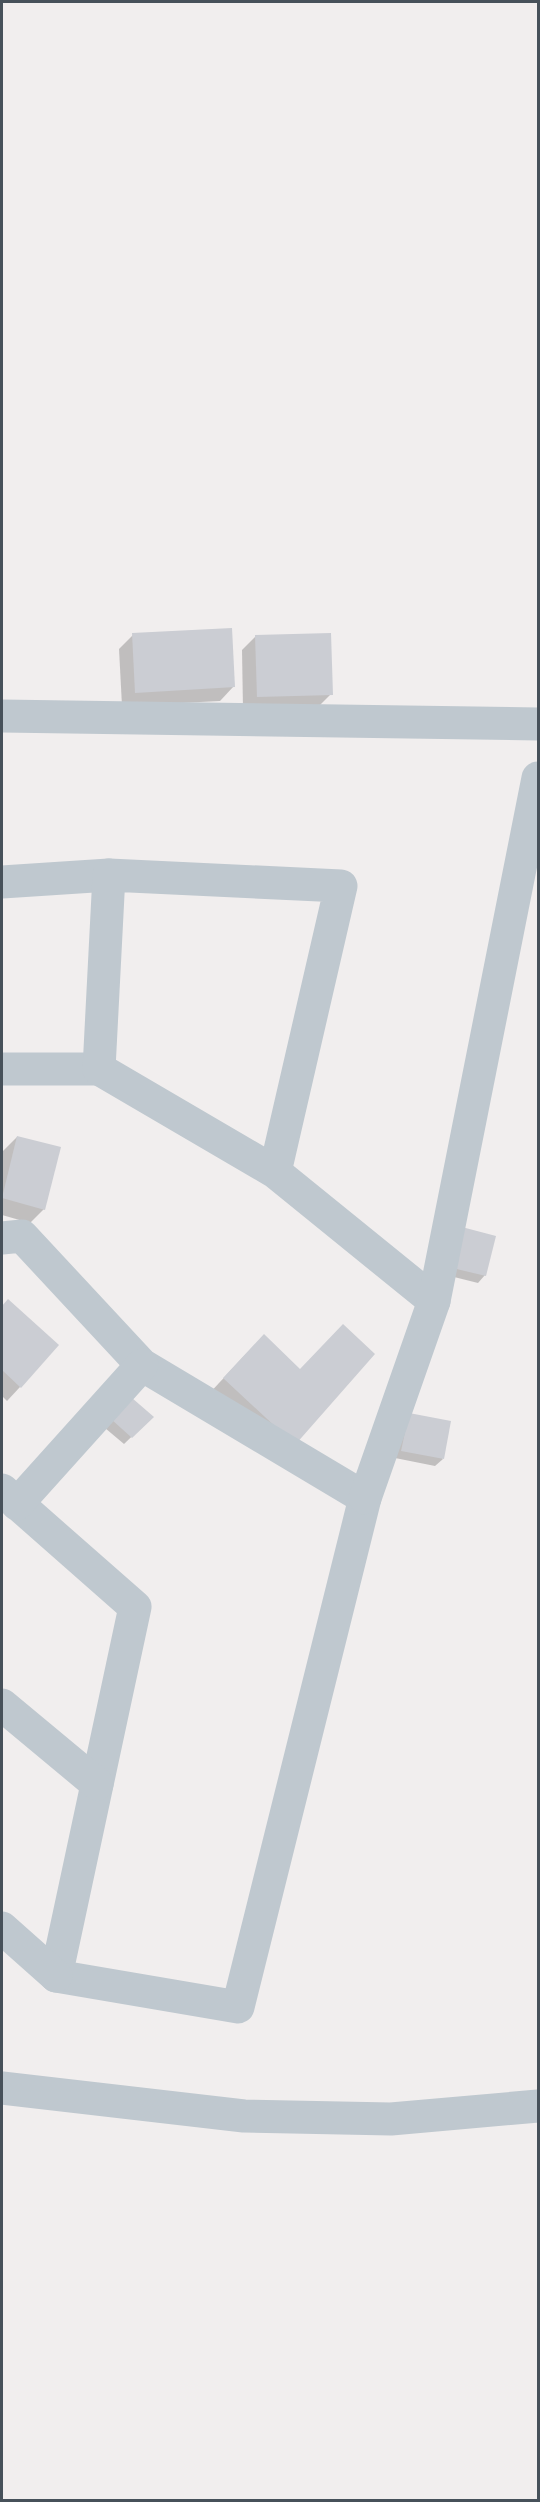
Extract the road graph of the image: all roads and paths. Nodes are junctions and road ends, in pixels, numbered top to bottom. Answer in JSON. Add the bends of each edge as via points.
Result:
{"nodes":[{"id":1,"x":2,"y":716,"type":"edge"},
{"id":2,"x":538,"y":724,"type":"edge"},
{"id":3,"x":538,"y":778,"type":"edge"},
{"id":4,"x":109,"y":875,"type":"junction"},
{"id":5,"x":2,"y":882,"type":"edge"},
{"id":6,"x":2,"y":1069,"type":"edge"},
{"id":7,"x":99,"y":1069,"type":"junction"},
{"id":8,"x":275,"y":1172,"type":"junction"},
{"id":9,"x":2,"y":1238,"type":"edge"},
{"id":10,"x":434,"y":1301,"type":"junction"},
{"id":11,"x":142,"y":1365,"type":"junction"},
{"id":12,"x":9,"y":1497,"type":"edge"},
{"id":13,"x":365,"y":1498,"type":"junction"},
{"id":14,"x":2,"y":1705,"type":"edge"},
{"id":15,"x":97,"y":1784,"type":"junction"},
{"id":16,"x":2,"y":1928,"type":"edge"},
{"id":17,"x":56,"y":1976,"type":"junction"},
{"id":18,"x":2,"y":2088,"type":"edge"},
{"id":19,"x":538,"y":2106,"type":"edge"}],
"edges":[{"from":1,"to":2,"type":"street"},
{"from":3,"to":10,"type":"street"},
{"from":4,"to":5,"type":"street"},
{"from":4,"to":7,"type":"street"},
{"from":4,"to":8,"type":"street","via":[[340,886]]},
{"from":6,"to":7,"type":"street"},
{"from":7,"to":8,"type":"street"},
{"from":8,"to":10,"type":"street"},
{"from":9,"to":11,"type":"street","via":[[22,1236]]},
{"from":10,"to":13,"type":"street"},
{"from":11,"to":12,"type":"street"},
{"from":11,"to":13,"type":"street"},
{"from":12,"to":15,"type":"street","via":[[135,1607]]},
{"from":13,"to":17,"type":"street","via":[[238,2007]]},
{"from":14,"to":15,"type":"street"},
{"from":15,"to":17,"type":"street"},
{"from":16,"to":17,"type":"street"},
{"from":18,"to":19,"type":"street","via":[[244,2116],[390,2118]]}]}
